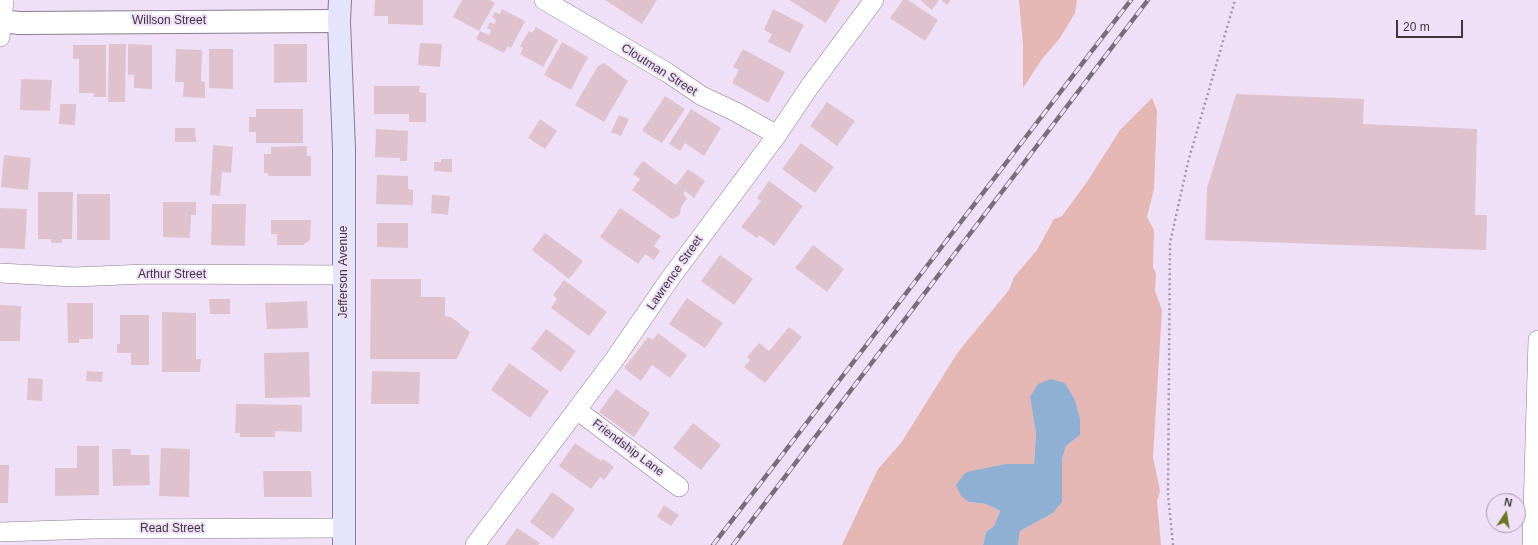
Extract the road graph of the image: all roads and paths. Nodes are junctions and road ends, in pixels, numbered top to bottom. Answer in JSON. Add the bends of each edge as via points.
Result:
{"nodes":[{"id":1,"x":544,"y":0,"type":"edge"},
{"id":2,"x":874,"y":0,"type":"edge"},
{"id":3,"x":1236,"y":0,"type":"edge"},
{"id":4,"x":339,"y":11,"type":"edge"},
{"id":5,"x":2,"y":20,"type":"edge"},
{"id":6,"x":777,"y":135,"type":"junction"},
{"id":7,"x":0,"y":273,"type":"edge"},
{"id":8,"x":344,"y":275,"type":"junction"},
{"id":9,"x":1538,"y":340,"type":"edge"},
{"id":10,"x":577,"y":410,"type":"junction"},
{"id":11,"x":679,"y":487,"type":"dead end"},
{"id":12,"x":0,"y":532,"type":"edge"},
{"id":13,"x":344,"y":537,"type":"edge"},
{"id":14,"x":475,"y":545,"type":"edge"},
{"id":15,"x":1173,"y":545,"type":"edge"},
{"id":16,"x":1532,"y":545,"type":"edge"}],
"edges":[{"from":1,"to":6,"type":"street","name":"Cloutman Street","via":[[668,73],[702,96]]},
{"from":2,"to":6,"type":"street","name":"Lawrence Street"},
{"from":3,"to":15,"type":"path","via":[[1188,162],[1170,243],[1168,494]]},
{"from":4,"to":5,"type":"street","name":"Willson Street","via":[[19,23]]},
{"from":4,"to":8,"type":"main road","name":"Jefferson Avenue","via":[[344,149]]},
{"from":6,"to":10,"type":"street","name":"Lawrence Street"},
{"from":7,"to":8,"type":"street","name":"Arthur Street","via":[[74,277],[146,274]]},
{"from":8,"to":13,"type":"main road","name":"Jefferson Avenue"},
{"from":9,"to":16,"type":"street"},
{"from":10,"to":11,"type":"street","name":"Friendship Lane"},
{"from":10,"to":14,"type":"street","name":"Lawrence Street"},
{"from":12,"to":13,"type":"street","name":"Read Street","via":[[94,529]]}]}
